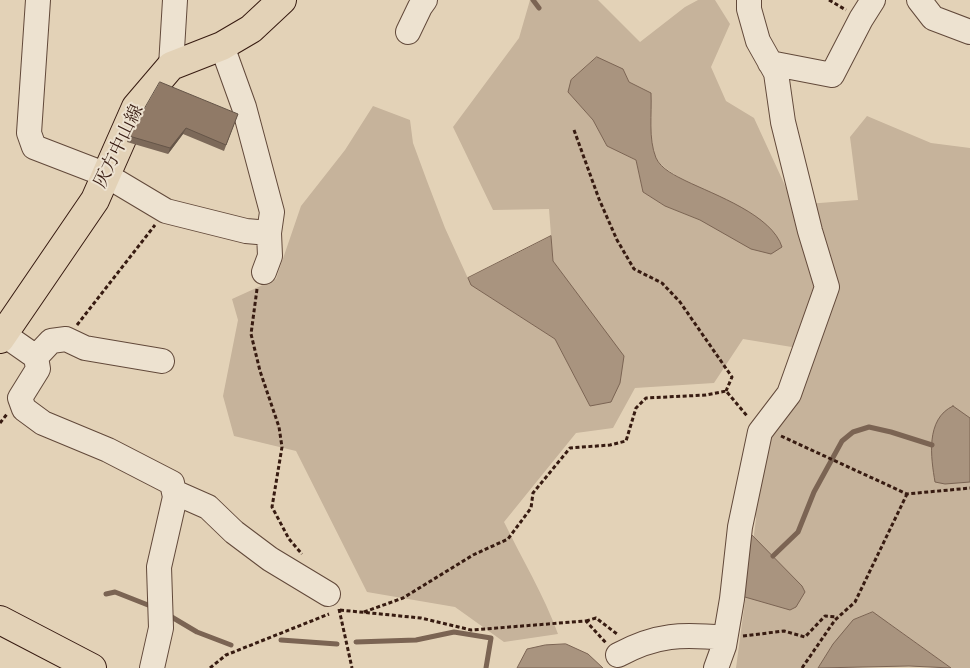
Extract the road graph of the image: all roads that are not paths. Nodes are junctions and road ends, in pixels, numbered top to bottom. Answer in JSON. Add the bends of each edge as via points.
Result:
{"nodes":[{"id":1,"x":38,"y":0,"type":"edge"},
{"id":2,"x":175,"y":0,"type":"edge"},
{"id":3,"x":282,"y":0,"type":"edge"},
{"id":4,"x":425,"y":0,"type":"edge"},
{"id":5,"x":749,"y":0,"type":"edge"},
{"id":6,"x":920,"y":0,"type":"edge"},
{"id":7,"x":867,"y":10,"type":"edge"},
{"id":8,"x":408,"y":32,"type":"dead end"},
{"id":9,"x":970,"y":32,"type":"edge"},
{"id":10,"x":222,"y":46,"type":"junction"},
{"id":11,"x":770,"y":63,"type":"junction"},
{"id":12,"x":171,"y":66,"type":"junction"},
{"id":13,"x":104,"y":174,"type":"junction"},
{"id":14,"x":269,"y":233,"type":"junction"},
{"id":15,"x":264,"y":272,"type":"road end"},
{"id":16,"x":2,"y":337,"type":"edge"},
{"id":17,"x":36,"y":357,"type":"junction"},
{"id":18,"x":162,"y":360,"type":"dead end"},
{"id":19,"x":174,"y":492,"type":"junction"},
{"id":20,"x":334,"y":602,"type":"road end"},
{"id":21,"x":0,"y":620,"type":"edge"},
{"id":22,"x":725,"y":638,"type":"junction"},
{"id":23,"x":618,"y":655,"type":"road end"},
{"id":24,"x":92,"y":668,"type":"edge"},
{"id":25,"x":152,"y":668,"type":"edge"},
{"id":26,"x":716,"y":668,"type":"edge"}],
"edges":[{"from":1,"to":13,"type":"street","via":[[29,134],[34,147]]},
{"from":2,"to":12,"type":"street"},
{"from":3,"to":10,"type":"main road","name":"灰方中山線","via":[[251,29]]},
{"from":4,"to":8,"type":"street"},
{"from":5,"to":11,"type":"street","via":[[758,41]]},
{"from":6,"to":9,"type":"street","via":[[933,18]]},
{"from":7,"to":11,"type":"street","via":[[832,75]]},
{"from":10,"to":12,"type":"main road","name":"灰方中山線"},
{"from":10,"to":14,"type":"street","via":[[244,107],[267,190],[272,212]]},
{"from":11,"to":22,"type":"street","via":[[776,73],[783,122],[827,286],[789,394],[760,432],[740,527]]},
{"from":12,"to":13,"type":"main road","name":"灰方中山線","via":[[136,106]]},
{"from":13,"to":14,"type":"street","via":[[166,211],[246,231]]},
{"from":13,"to":16,"type":"main road","name":"灰方中山線","via":[[95,200]]},
{"from":14,"to":15,"type":"street","via":[[270,256]]},
{"from":16,"to":17,"type":"street"},
{"from":17,"to":18,"type":"street","via":[[52,341],[66,339],[85,348]]},
{"from":17,"to":19,"type":"street","via":[[38,369],[20,398],[24,409],[43,423],[108,450],[172,483]]},
{"from":19,"to":20,"type":"street","via":[[208,506],[234,532]]},
{"from":19,"to":25,"type":"street","via":[[159,567],[161,628]]},
{"from":21,"to":24,"type":"main road"},
{"from":22,"to":23,"type":"street","via":[[659,637]]},
{"from":22,"to":26,"type":"street"}]}
